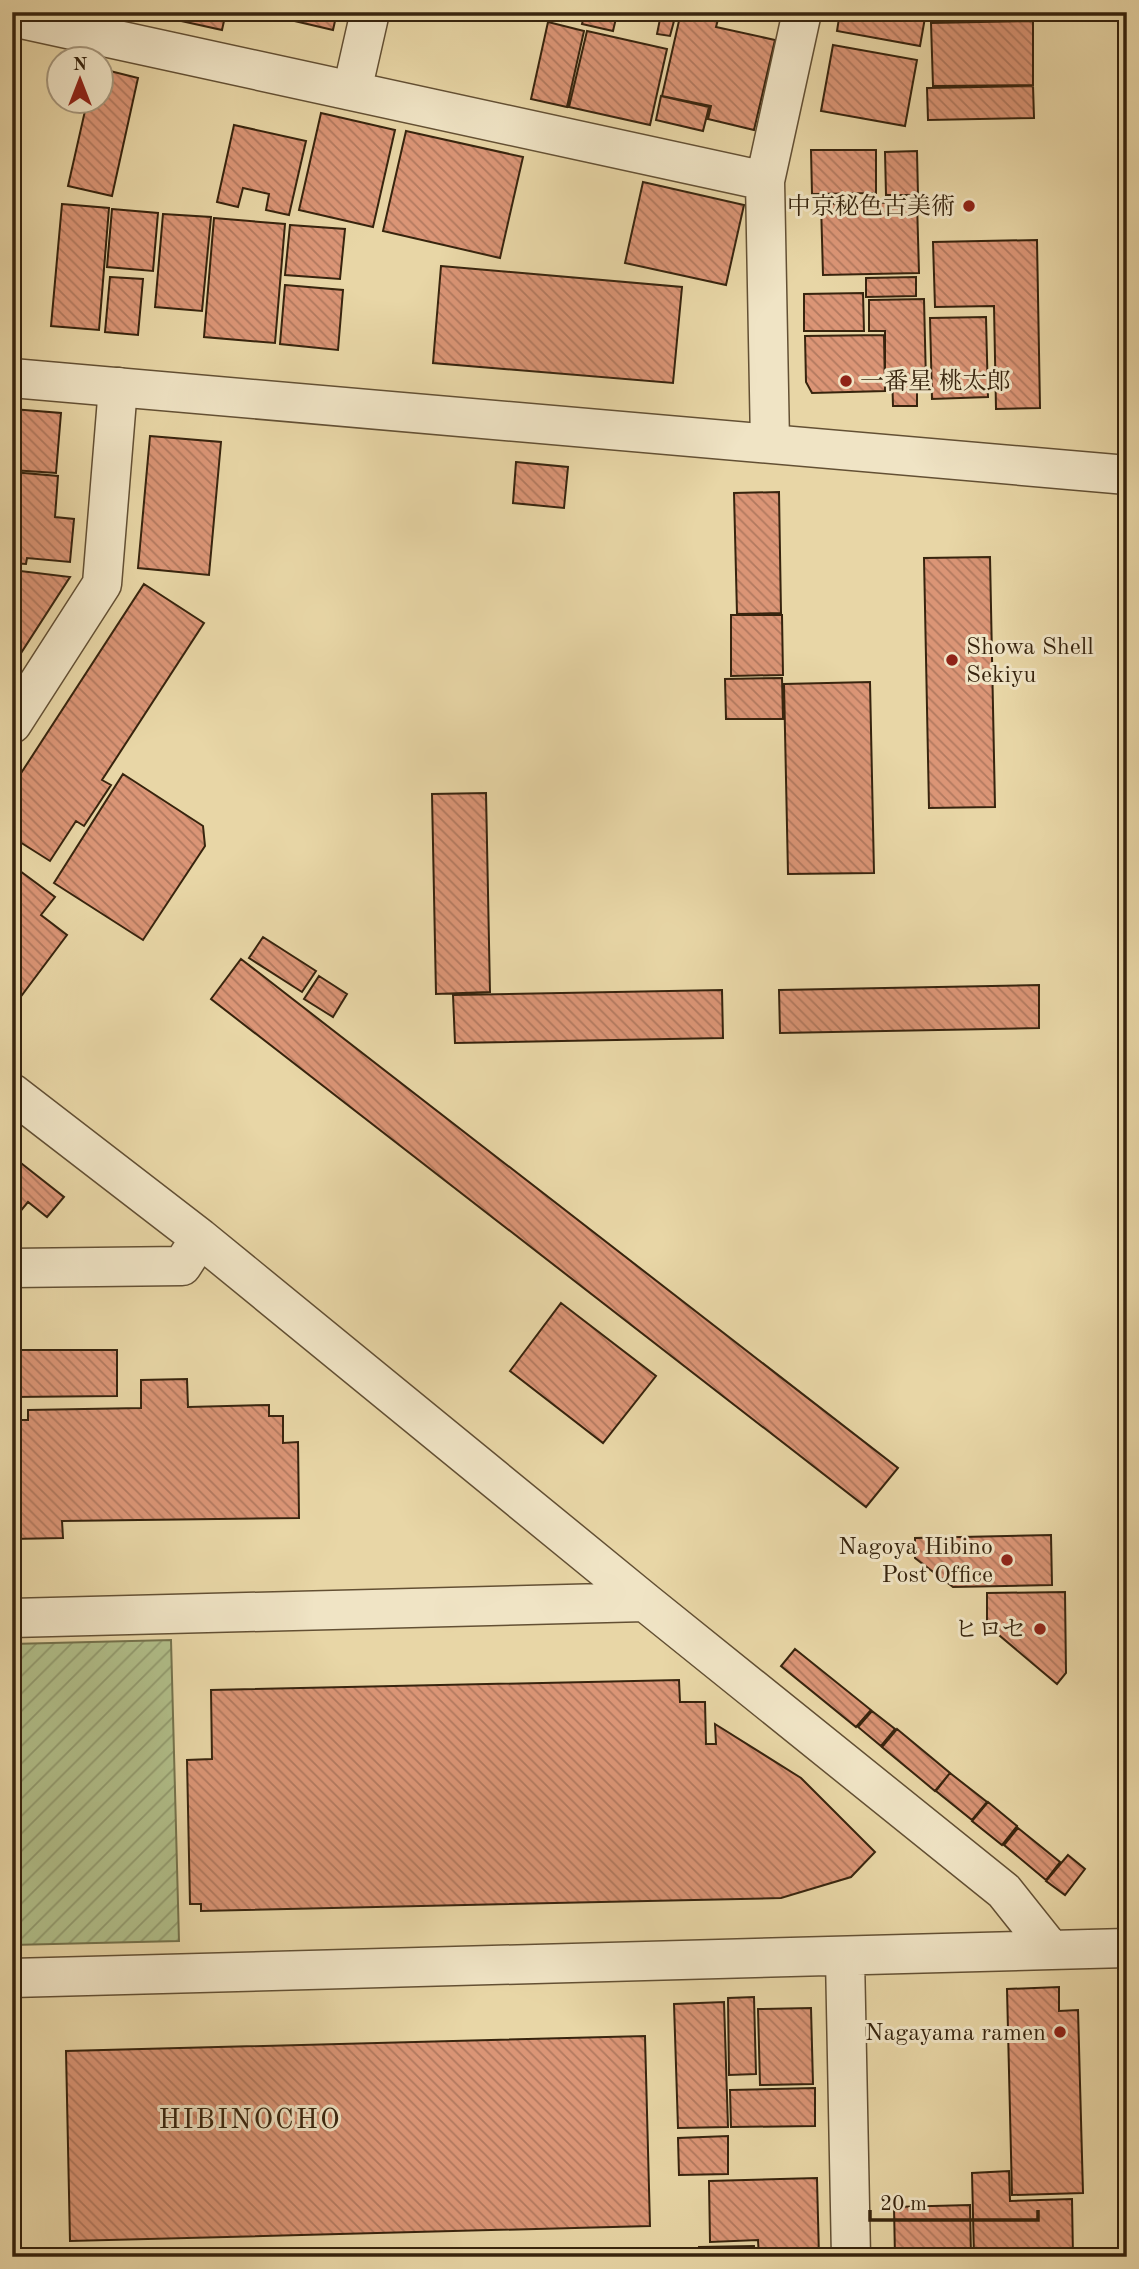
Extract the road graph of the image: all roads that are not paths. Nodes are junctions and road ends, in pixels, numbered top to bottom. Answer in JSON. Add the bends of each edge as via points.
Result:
{"nodes":[{"id":1,"x":370,"y":12,"type":"edge"},
{"id":2,"x":803,"y":12,"type":"edge"},
{"id":3,"x":12,"y":17,"type":"edge"},
{"id":4,"x":352,"y":91,"type":"junction"},
{"id":5,"x":765,"y":181,"type":"junction"},
{"id":6,"x":12,"y":378,"type":"edge"},
{"id":7,"x":118,"y":387,"type":"junction"},
{"id":8,"x":770,"y":443,"type":"junction"},
{"id":9,"x":1127,"y":475,"type":"edge"},
{"id":10,"x":12,"y":724,"type":"edge"},
{"id":11,"x":12,"y":1093,"type":"edge"},
{"id":12,"x":200,"y":1238,"type":"junction"},
{"id":13,"x":12,"y":1268,"type":"edge"},
{"id":14,"x":645,"y":1602,"type":"junction"},
{"id":15,"x":12,"y":1618,"type":"edge"},
{"id":16,"x":1127,"y":1948,"type":"edge"},
{"id":17,"x":1051,"y":1950,"type":"junction"},
{"id":18,"x":845,"y":1957,"type":"junction"},
{"id":19,"x":12,"y":1978,"type":"edge"},
{"id":20,"x":851,"y":2257,"type":"edge"}],
"edges":[{"from":1,"to":4,"type":"street"},
{"from":2,"to":5,"type":"street"},
{"from":3,"to":4,"type":"street"},
{"from":4,"to":5,"type":"street"},
{"from":5,"to":8,"type":"street"},
{"from":6,"to":7,"type":"street"},
{"from":7,"to":8,"type":"street"},
{"from":7,"to":10,"type":"street","via":[[102,584]]},
{"from":8,"to":9,"type":"street"},
{"from":11,"to":12,"type":"street"},
{"from":12,"to":13,"type":"street","via":[[182,1266]]},
{"from":12,"to":14,"type":"street"},
{"from":14,"to":15,"type":"street"},
{"from":14,"to":17,"type":"street","via":[[1004,1891]]},
{"from":16,"to":17,"type":"street"},
{"from":17,"to":18,"type":"street"},
{"from":18,"to":19,"type":"street"},
{"from":18,"to":20,"type":"street"}]}
